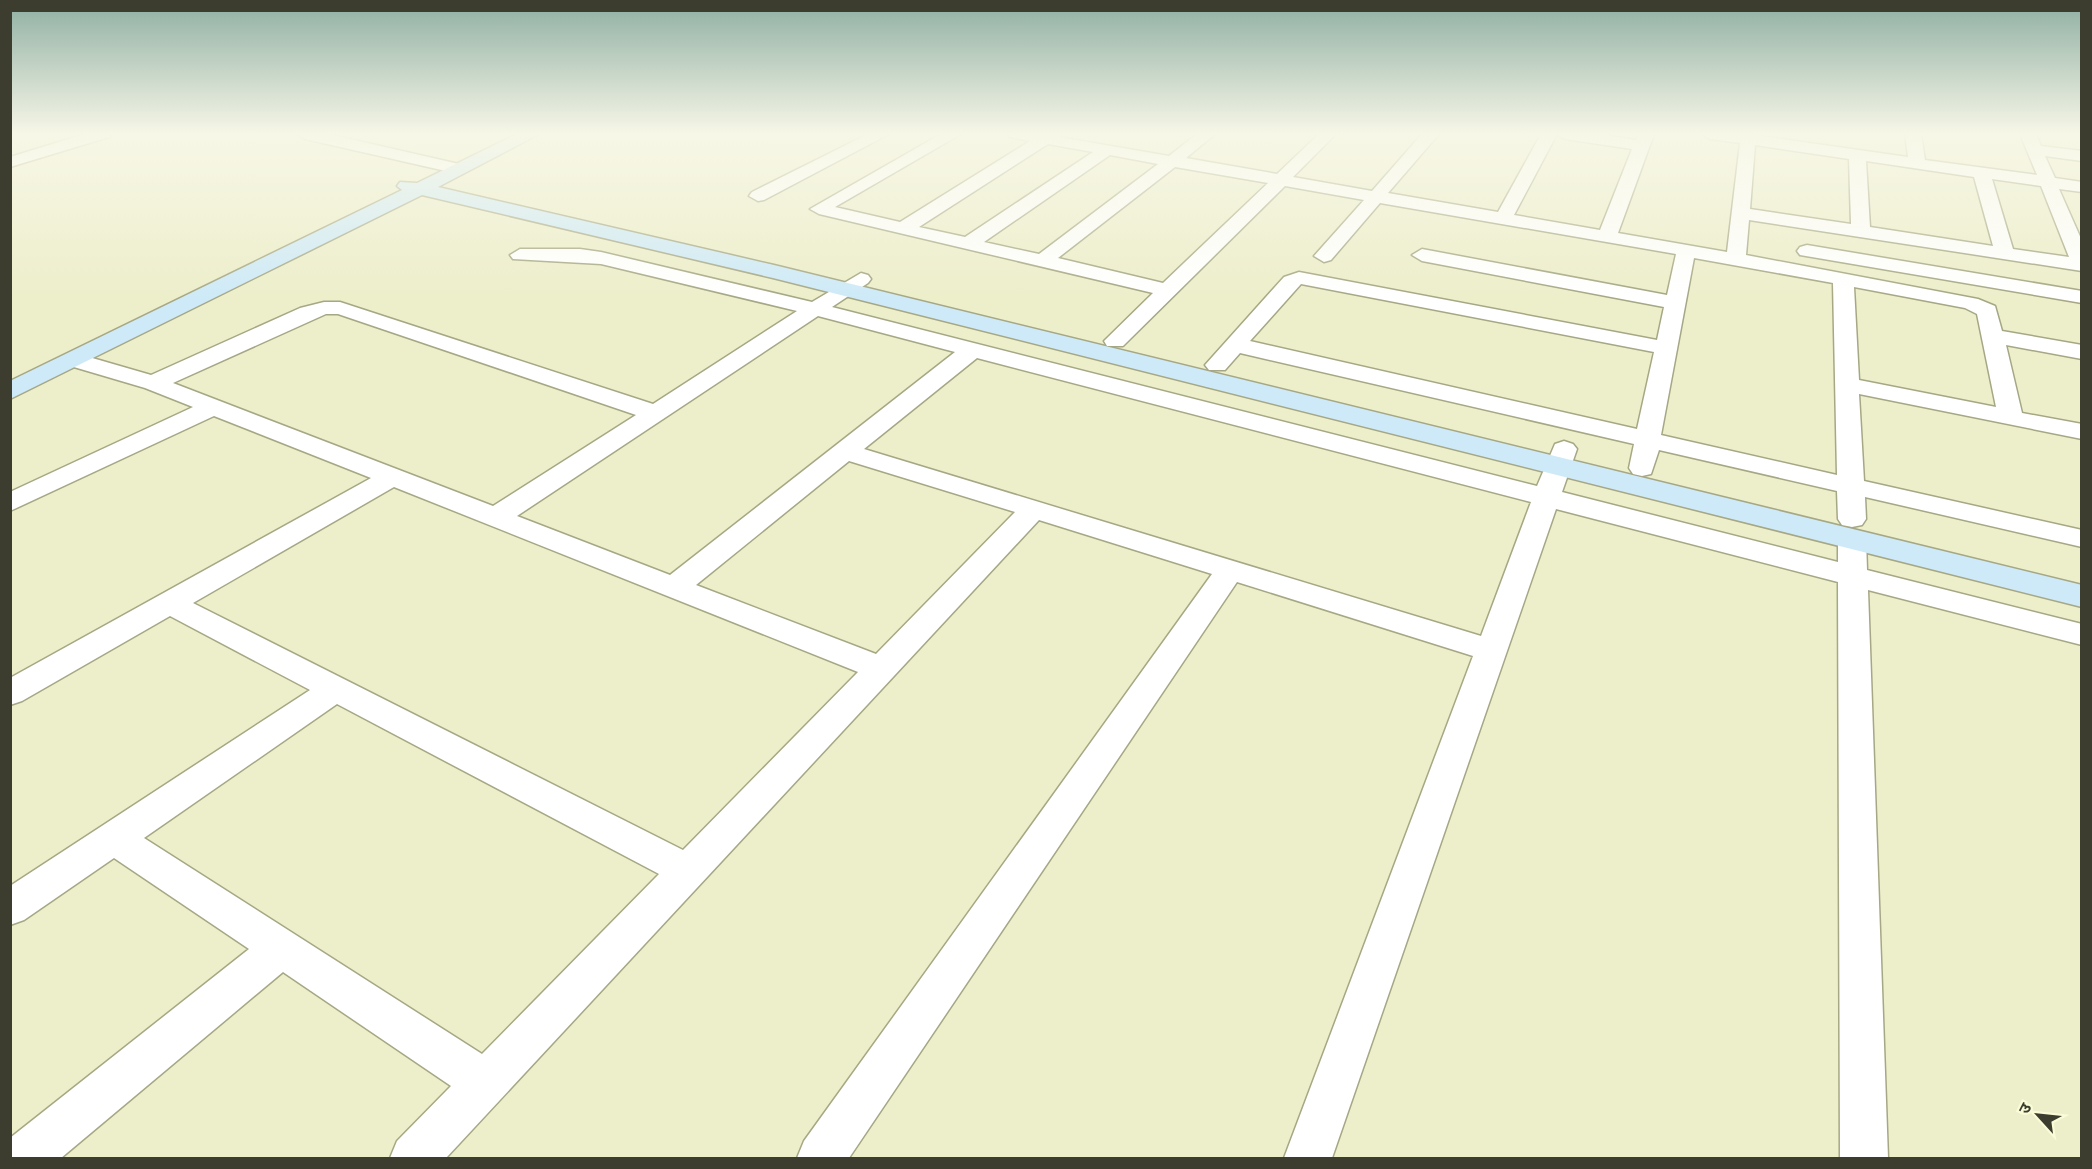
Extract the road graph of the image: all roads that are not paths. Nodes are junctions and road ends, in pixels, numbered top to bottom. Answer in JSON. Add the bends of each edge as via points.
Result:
{"nodes":[{"id":1,"x":409,"y":189,"type":"edge"},
{"id":2,"x":411,"y":189,"type":"edge"},
{"id":3,"x":479,"y":189,"type":"edge"},
{"id":4,"x":771,"y":189,"type":"edge"},
{"id":5,"x":856,"y":189,"type":"edge"},
{"id":6,"x":967,"y":189,"type":"edge"},
{"id":7,"x":1050,"y":189,"type":"edge"},
{"id":8,"x":1137,"y":189,"type":"edge"},
{"id":9,"x":1272,"y":189,"type":"edge"},
{"id":10,"x":1328,"y":189,"type":"edge"},
{"id":11,"x":1383,"y":189,"type":"edge"},
{"id":12,"x":1519,"y":189,"type":"edge"},
{"id":13,"x":1625,"y":189,"type":"edge"},
{"id":14,"x":1743,"y":189,"type":"edge"},
{"id":15,"x":1859,"y":189,"type":"edge"},
{"id":16,"x":1986,"y":189,"type":"edge"},
{"id":17,"x":2051,"y":189,"type":"edge"},
{"id":18,"x":758,"y":195,"type":"dead end"},
{"id":19,"x":1375,"y":197,"type":"junction"},
{"id":20,"x":1741,"y":213,"type":"junction"},
{"id":21,"x":1503,"y":219,"type":"junction"},
{"id":22,"x":902,"y":229,"type":"junction"},
{"id":23,"x":1861,"y":231,"type":"junction"},
{"id":24,"x":1607,"y":237,"type":"junction"},
{"id":25,"x":968,"y":244,"type":"junction"},
{"id":26,"x":1686,"y":251,"type":"junction"},
{"id":27,"x":1807,"y":251,"type":"dead end"},
{"id":28,"x":2005,"y":253,"type":"junction"},
{"id":29,"x":520,"y":255,"type":"dead end"},
{"id":30,"x":1422,"y":255,"type":"dead end"},
{"id":31,"x":1324,"y":256,"type":"dead end"},
{"id":32,"x":1736,"y":259,"type":"junction"},
{"id":33,"x":1042,"y":261,"type":"junction"},
{"id":34,"x":2082,"y":265,"type":"edge"},
{"id":35,"x":1843,"y":280,"type":"junction"},
{"id":36,"x":853,"y":285,"type":"junction"},
{"id":37,"x":1168,"y":290,"type":"junction"},
{"id":38,"x":2082,"y":297,"type":"edge"},
{"id":39,"x":1674,"y":303,"type":"junction"},
{"id":40,"x":815,"y":309,"type":"junction"},
{"id":41,"x":1993,"y":336,"type":"junction"},
{"id":42,"x":1115,"y":341,"type":"junction"},
{"id":43,"x":1236,"y":345,"type":"junction"},
{"id":44,"x":1666,"y":348,"type":"junction"},
{"id":45,"x":972,"y":350,"type":"junction"},
{"id":46,"x":2082,"y":352,"type":"edge"},
{"id":47,"x":75,"y":360,"type":"junction"},
{"id":48,"x":1217,"y":365,"type":"junction"},
{"id":49,"x":10,"y":375,"type":"edge"},
{"id":50,"x":153,"y":383,"type":"junction"},
{"id":51,"x":1848,"y":384,"type":"junction"},
{"id":52,"x":10,"y":391,"type":"edge"},
{"id":53,"x":213,"y":407,"type":"junction"},
{"id":54,"x":656,"y":413,"type":"junction"},
{"id":55,"x":2011,"y":417,"type":"junction"},
{"id":56,"x":2082,"y":432,"type":"edge"},
{"id":57,"x":1647,"y":439,"type":"junction"},
{"id":58,"x":845,"y":451,"type":"junction"},
{"id":59,"x":1642,"y":468,"type":"junction"},
{"id":60,"x":1556,"y":471,"type":"junction"},
{"id":61,"x":392,"y":477,"type":"junction"},
{"id":62,"x":1852,"y":486,"type":"junction"},
{"id":63,"x":10,"y":503,"type":"edge"},
{"id":64,"x":1034,"y":509,"type":"junction"},
{"id":65,"x":496,"y":517,"type":"junction"},
{"id":66,"x":1852,"y":529,"type":"junction"},
{"id":67,"x":2082,"y":539,"type":"edge"},
{"id":68,"x":1230,"y":570,"type":"junction"},
{"id":69,"x":2082,"y":574,"type":"edge"},
{"id":70,"x":1854,"y":577,"type":"junction"},
{"id":71,"x":674,"y":587,"type":"junction"},
{"id":72,"x":2082,"y":596,"type":"edge"},
{"id":73,"x":169,"y":603,"type":"junction"},
{"id":74,"x":2082,"y":635,"type":"edge"},
{"id":75,"x":1491,"y":650,"type":"junction"},
{"id":76,"x":882,"y":669,"type":"junction"},
{"id":77,"x":336,"y":689,"type":"junction"},
{"id":78,"x":10,"y":693,"type":"edge"},
{"id":79,"x":114,"y":838,"type":"junction"},
{"id":80,"x":689,"y":871,"type":"junction"},
{"id":81,"x":10,"y":908,"type":"edge"},
{"id":82,"x":280,"y":948,"type":"junction"},
{"id":83,"x":486,"y":1083,"type":"junction"},
{"id":84,"x":24,"y":1158,"type":"edge"},
{"id":85,"x":414,"y":1158,"type":"edge"},
{"id":86,"x":821,"y":1158,"type":"edge"},
{"id":87,"x":1308,"y":1158,"type":"edge"},
{"id":88,"x":1864,"y":1158,"type":"edge"}],
"edges":[{"from":1,"to":49,"type":"street"},
{"from":2,"to":47,"type":"street"},
{"from":3,"to":36,"type":"street"},
{"from":4,"to":18,"type":"street"},
{"from":5,"to":22,"type":"street","via":[[819,209]]},
{"from":6,"to":22,"type":"street"},
{"from":7,"to":25,"type":"street"},
{"from":8,"to":33,"type":"street"},
{"from":9,"to":37,"type":"street"},
{"from":10,"to":19,"type":"street"},
{"from":11,"to":19,"type":"street"},
{"from":12,"to":21,"type":"street"},
{"from":13,"to":24,"type":"street"},
{"from":14,"to":20,"type":"street"},
{"from":15,"to":23,"type":"street"},
{"from":16,"to":28,"type":"street"},
{"from":17,"to":34,"type":"street"},
{"from":19,"to":21,"type":"street"},
{"from":19,"to":31,"type":"street"},
{"from":20,"to":23,"type":"street"},
{"from":20,"to":32,"type":"street"},
{"from":21,"to":24,"type":"street"},
{"from":22,"to":25,"type":"street"},
{"from":23,"to":28,"type":"street"},
{"from":24,"to":26,"type":"street"},
{"from":25,"to":33,"type":"street"},
{"from":26,"to":32,"type":"street"},
{"from":26,"to":39,"type":"street"},
{"from":27,"to":38,"type":"street"},
{"from":28,"to":34,"type":"street"},
{"from":29,"to":40,"type":"street","via":[[601,258]]},
{"from":30,"to":39,"type":"street"},
{"from":32,"to":35,"type":"street"},
{"from":33,"to":37,"type":"street"},
{"from":35,"to":41,"type":"street","via":[[1982,307],[1987,311]]},
{"from":35,"to":51,"type":"street"},
{"from":36,"to":40,"type":"street"},
{"from":36,"to":42,"type":"street"},
{"from":36,"to":60,"type":"street"},
{"from":37,"to":42,"type":"street"},
{"from":39,"to":44,"type":"street"},
{"from":40,"to":45,"type":"street"},
{"from":40,"to":54,"type":"street"},
{"from":41,"to":46,"type":"street"},
{"from":41,"to":55,"type":"street"},
{"from":42,"to":48,"type":"street"},
{"from":43,"to":44,"type":"street","via":[[1292,280],[1299,278]]},
{"from":43,"to":48,"type":"street"},
{"from":43,"to":57,"type":"street"},
{"from":44,"to":57,"type":"street"},
{"from":45,"to":58,"type":"street"},
{"from":45,"to":60,"type":"street"},
{"from":47,"to":50,"type":"street"},
{"from":47,"to":52,"type":"street"},
{"from":48,"to":60,"type":"street"},
{"from":50,"to":53,"type":"street"},
{"from":50,"to":54,"type":"street","via":[[308,313],[340,308]]},
{"from":51,"to":55,"type":"street"},
{"from":51,"to":62,"type":"street"},
{"from":53,"to":61,"type":"street"},
{"from":53,"to":63,"type":"street"},
{"from":54,"to":65,"type":"street"},
{"from":55,"to":56,"type":"street"},
{"from":57,"to":59,"type":"street"},
{"from":57,"to":62,"type":"street"},
{"from":58,"to":64,"type":"street"},
{"from":58,"to":71,"type":"street"},
{"from":59,"to":60,"type":"street"},
{"from":59,"to":66,"type":"street"},
{"from":60,"to":66,"type":"street"},
{"from":60,"to":70,"type":"street"},
{"from":60,"to":75,"type":"street"},
{"from":61,"to":65,"type":"street"},
{"from":61,"to":73,"type":"street"},
{"from":62,"to":66,"type":"street"},
{"from":62,"to":67,"type":"street"},
{"from":64,"to":68,"type":"street"},
{"from":64,"to":76,"type":"street"},
{"from":65,"to":71,"type":"street"},
{"from":66,"to":69,"type":"street"},
{"from":66,"to":70,"type":"street"},
{"from":66,"to":72,"type":"street"},
{"from":68,"to":75,"type":"street"},
{"from":68,"to":86,"type":"street"},
{"from":70,"to":74,"type":"street"},
{"from":70,"to":88,"type":"street"},
{"from":71,"to":76,"type":"street"},
{"from":73,"to":77,"type":"street"},
{"from":73,"to":78,"type":"street"},
{"from":75,"to":87,"type":"street"},
{"from":76,"to":80,"type":"street"},
{"from":77,"to":79,"type":"street"},
{"from":77,"to":80,"type":"street"},
{"from":79,"to":81,"type":"street"},
{"from":79,"to":82,"type":"street"},
{"from":80,"to":83,"type":"street"},
{"from":82,"to":83,"type":"street"},
{"from":82,"to":84,"type":"street"},
{"from":83,"to":85,"type":"street"}]}
